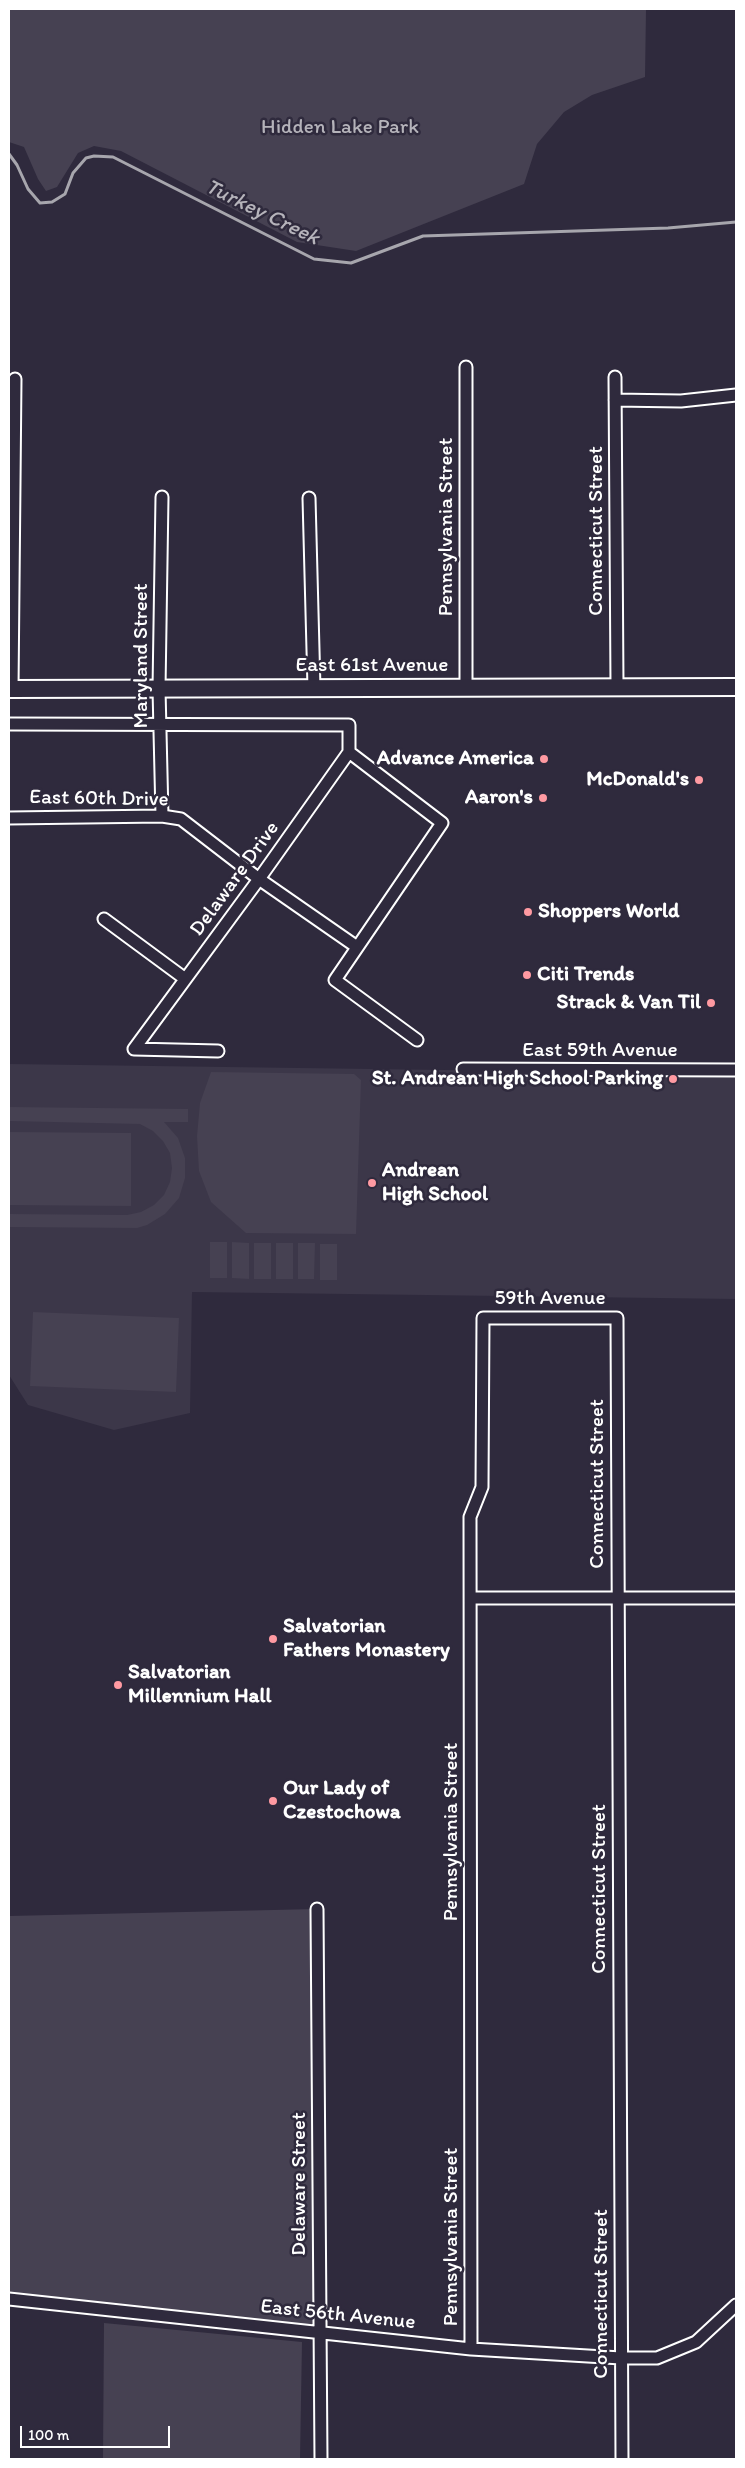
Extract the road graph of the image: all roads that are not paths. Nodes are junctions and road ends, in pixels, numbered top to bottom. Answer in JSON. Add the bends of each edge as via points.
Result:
{"nodes":[{"id":1,"x":466,"y":367,"type":"dead end"},
{"id":2,"x":615,"y":377,"type":"dead end"},
{"id":3,"x":15,"y":379,"type":"dead end"},
{"id":4,"x":736,"y":395,"type":"edge"},
{"id":5,"x":615,"y":400,"type":"junction"},
{"id":6,"x":162,"y":496,"type":"dead end"},
{"id":7,"x":309,"y":498,"type":"dead end"},
{"id":8,"x":466,"y":686,"type":"junction"},
{"id":9,"x":617,"y":686,"type":"junction"},
{"id":10,"x":736,"y":687,"type":"edge"},
{"id":11,"x":314,"y":688,"type":"junction"},
{"id":12,"x":10,"y":689,"type":"edge"},
{"id":13,"x":159,"y":689,"type":"junction"},
{"id":14,"x":9,"y":724,"type":"edge"},
{"id":15,"x":160,"y":724,"type":"junction"},
{"id":16,"x":349,"y":752,"type":"junction"},
{"id":17,"x":162,"y":816,"type":"junction"},
{"id":18,"x":9,"y":818,"type":"edge"},
{"id":19,"x":259,"y":879,"type":"junction"},
{"id":20,"x":104,"y":919,"type":"dead end"},
{"id":21,"x":357,"y":947,"type":"junction"},
{"id":22,"x":184,"y":978,"type":"junction"},
{"id":23,"x":417,"y":1040,"type":"dead end"},
{"id":24,"x":218,"y":1051,"type":"dead end"},
{"id":25,"x":463,"y":1069,"type":"dead end"},
{"id":26,"x":736,"y":1070,"type":"edge"},
{"id":27,"x":483,"y":1318,"type":"joint"},
{"id":28,"x":617,"y":1318,"type":"joint"},
{"id":29,"x":618,"y":1597,"type":"junction"},
{"id":30,"x":471,"y":1598,"type":"junction"},
{"id":31,"x":736,"y":1598,"type":"edge"},
{"id":32,"x":318,"y":1909,"type":"dead end"},
{"id":33,"x":9,"y":2299,"type":"edge"},
{"id":34,"x":736,"y":2305,"type":"edge"},
{"id":35,"x":320,"y":2332,"type":"junction"},
{"id":36,"x":471,"y":2350,"type":"junction"},
{"id":37,"x":621,"y":2358,"type":"junction"},
{"id":38,"x":321,"y":2459,"type":"edge"},
{"id":39,"x":622,"y":2459,"type":"edge"}],
"edges":[{"from":1,"to":8,"type":"street","name":"Pennsylvania Street"},
{"from":2,"to":5,"type":"street","name":"Connecticut Street"},
{"from":3,"to":12,"type":"street"},
{"from":4,"to":5,"type":"street","via":[[681,401]]},
{"from":5,"to":9,"type":"street","name":"Connecticut Street"},
{"from":6,"to":13,"type":"street","name":"Maryland Street"},
{"from":7,"to":11,"type":"street"},
{"from":8,"to":9,"type":"main road","name":"East 61st Avenue"},
{"from":8,"to":11,"type":"main road","name":"East 61st Avenue"},
{"from":9,"to":10,"type":"main road","name":"East 61st Avenue"},
{"from":11,"to":13,"type":"main road","name":"East 61st Avenue"},
{"from":12,"to":13,"type":"main road","name":"East 61st Avenue"},
{"from":13,"to":15,"type":"street","name":"Maryland Street"},
{"from":14,"to":15,"type":"street"},
{"from":15,"to":16,"type":"street","via":[[349,725]]},
{"from":15,"to":17,"type":"street","name":"Maryland Street"},
{"from":16,"to":19,"type":"street","name":"Delaware Drive"},
{"from":16,"to":21,"type":"street","via":[[442,823]]},
{"from":17,"to":18,"type":"street","name":"East 60th Drive"},
{"from":17,"to":19,"type":"street","name":"East 60th Drive","via":[[182,819]]},
{"from":19,"to":21,"type":"street","name":"East 60th Drive"},
{"from":19,"to":22,"type":"street","name":"Delaware Drive"},
{"from":20,"to":22,"type":"street"},
{"from":21,"to":23,"type":"street","via":[[335,980]]},
{"from":22,"to":24,"type":"street","name":"Delaware Drive","via":[[134,1049]]},
{"from":25,"to":26,"type":"street","name":"East 59th Avenue"},
{"from":27,"to":28,"type":"street","name":"59th Avenue"},
{"from":27,"to":30,"type":"street","name":"Pennsylvania Street","via":[[482,1487],[470,1517]]},
{"from":28,"to":29,"type":"street","name":"Connecticut Street"},
{"from":29,"to":30,"type":"street"},
{"from":29,"to":31,"type":"street"},
{"from":29,"to":37,"type":"street","name":"Connecticut Street"},
{"from":30,"to":36,"type":"street","name":"Pennsylvania Street"},
{"from":32,"to":35,"type":"street","name":"Delaware Street"},
{"from":33,"to":35,"type":"street","name":"East 56th Avenue"},
{"from":34,"to":37,"type":"street","name":"East 56th Avenue","via":[[696,2342],[657,2358]]},
{"from":35,"to":36,"type":"street","name":"East 56th Avenue"},
{"from":35,"to":38,"type":"street","name":"Delaware Street"},
{"from":36,"to":37,"type":"street","name":"East 56th Avenue"},
{"from":37,"to":39,"type":"street","name":"Connecticut Street"}]}
